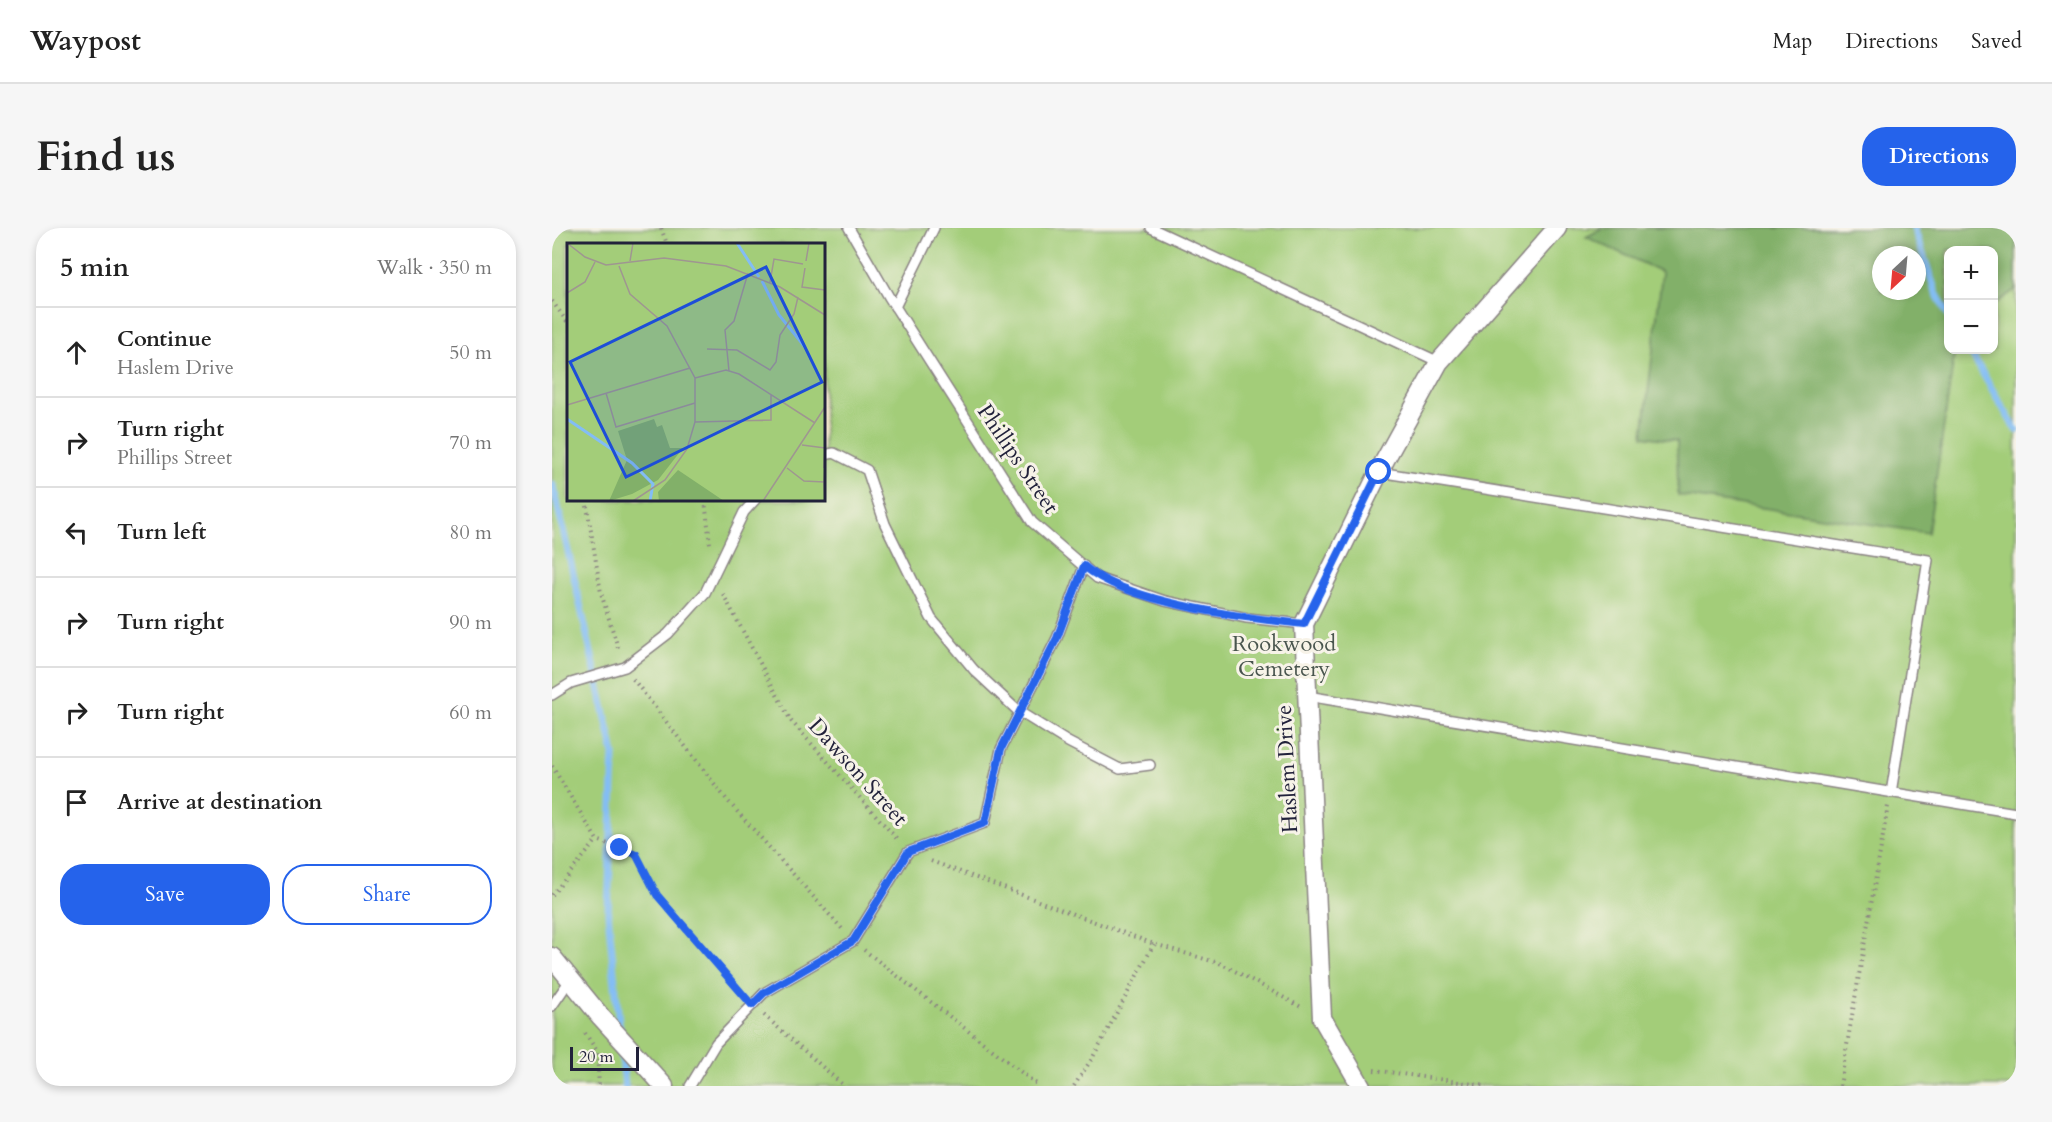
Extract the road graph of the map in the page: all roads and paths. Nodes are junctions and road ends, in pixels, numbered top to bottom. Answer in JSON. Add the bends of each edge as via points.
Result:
{"nodes":[{"id":1,"x":661,"y":228,"type":"edge"},
{"id":2,"x":849,"y":228,"type":"edge"},
{"id":3,"x":934,"y":228,"type":"edge"},
{"id":4,"x":1151,"y":228,"type":"edge"},
{"id":5,"x":1557,"y":228,"type":"edge"},
{"id":6,"x":667,"y":243,"type":"edge"},
{"id":7,"x":552,"y":301,"type":"edge"},
{"id":8,"x":895,"y":306,"type":"junction"},
{"id":9,"x":567,"y":322,"type":"edge"},
{"id":10,"x":1439,"y":362,"type":"junction"},
{"id":11,"x":825,"y":455,"type":"edge"},
{"id":12,"x":1379,"y":472,"type":"junction"},
{"id":13,"x":586,"y":501,"type":"edge"},
{"id":14,"x":705,"y":501,"type":"edge"},
{"id":15,"x":754,"y":501,"type":"edge"},
{"id":16,"x":1084,"y":566,"type":"junction"},
{"id":17,"x":713,"y":576,"type":"junction"},
{"id":18,"x":1304,"y":624,"type":"junction"},
{"id":19,"x":625,"y":667,"type":"junction"},
{"id":20,"x":552,"y":695,"type":"edge"},
{"id":21,"x":1308,"y":696,"type":"junction"},
{"id":22,"x":1018,"y":711,"type":"junction"},
{"id":23,"x":1150,"y":765,"type":"dead end"},
{"id":24,"x":552,"y":766,"type":"edge"},
{"id":25,"x":1891,"y":793,"type":"junction"},
{"id":26,"x":2016,"y":813,"type":"edge"},
{"id":27,"x":597,"y":840,"type":"junction"},
{"id":28,"x":908,"y":852,"type":"junction"},
{"id":29,"x":552,"y":895,"type":"edge"},
{"id":30,"x":853,"y":941,"type":"junction"},
{"id":31,"x":1154,"y":944,"type":"junction"},
{"id":32,"x":552,"y":957,"type":"edge"},
{"id":33,"x":570,"y":980,"type":"junction"},
{"id":34,"x":752,"y":1005,"type":"junction"},
{"id":35,"x":552,"y":1006,"type":"edge"},
{"id":36,"x":1322,"y":1018,"type":"junction"},
{"id":37,"x":578,"y":1023,"type":"dead end"},
{"id":38,"x":1350,"y":1066,"type":"junction"},
{"id":39,"x":599,"y":1086,"type":"edge"},
{"id":40,"x":664,"y":1086,"type":"edge"},
{"id":41,"x":690,"y":1086,"type":"edge"},
{"id":42,"x":844,"y":1086,"type":"edge"},
{"id":43,"x":1039,"y":1086,"type":"edge"},
{"id":44,"x":1074,"y":1086,"type":"edge"},
{"id":45,"x":1361,"y":1086,"type":"edge"},
{"id":46,"x":1486,"y":1086,"type":"edge"},
{"id":47,"x":1839,"y":1086,"type":"edge"}],
"edges":[{"from":1,"to":6,"type":"path"},
{"from":2,"to":8,"type":"lane","name":"Phillips Street"},
{"from":3,"to":8,"type":"lane"},
{"from":4,"to":10,"type":"lane"},
{"from":5,"to":10,"type":"street","name":"Haslem Drive"},
{"from":7,"to":9,"type":"path"},
{"from":8,"to":16,"type":"lane","name":"Phillips Street","via":[[1032,522]]},
{"from":10,"to":12,"type":"street","name":"Haslem Drive"},
{"from":11,"to":22,"type":"lane","via":[[834,453],[867,471],[885,524],[931,618],[974,670]]},
{"from":12,"to":18,"type":"street","name":"Haslem Drive"},
{"from":12,"to":25,"type":"lane","via":[[1928,560]]},
{"from":13,"to":19,"type":"path","via":[[601,593]]},
{"from":14,"to":17,"type":"path","name":"Dawson Street"},
{"from":15,"to":17,"type":"lane","via":[[744,512]]},
{"from":16,"to":18,"type":"lane","name":"Phillips Street","via":[[1097,578],[1165,601],[1247,618]]},
{"from":16,"to":22,"type":"lane","via":[[1057,638]]},
{"from":17,"to":19,"type":"lane","via":[[705,593],[668,634]]},
{"from":17,"to":28,"type":"path","name":"Dawson Street","via":[[791,722]]},
{"from":18,"to":21,"type":"street","name":"Haslem Drive"},
{"from":19,"to":20,"type":"lane","via":[[571,683]]},
{"from":19,"to":30,"type":"path","via":[[727,800]]},
{"from":21,"to":25,"type":"lane"},
{"from":21,"to":36,"type":"street","name":"Haslem Drive"},
{"from":22,"to":23,"type":"lane","via":[[1120,769]]},
{"from":22,"to":28,"type":"lane","via":[[1001,749],[985,823]]},
{"from":24,"to":27,"type":"path"},
{"from":25,"to":26,"type":"lane"},
{"from":25,"to":47,"type":"path"},
{"from":27,"to":29,"type":"path"},
{"from":27,"to":34,"type":"path","via":[[636,854],[657,895]]},
{"from":28,"to":30,"type":"lane"},
{"from":28,"to":31,"type":"path","name":"Dawson Street"},
{"from":30,"to":34,"type":"lane","via":[[764,993]]},
{"from":30,"to":43,"type":"path"},
{"from":31,"to":36,"type":"path","name":"Dawson Street","via":[[1222,964]]},
{"from":31,"to":44,"type":"path"},
{"from":32,"to":33,"type":"street"},
{"from":33,"to":35,"type":"lane"},
{"from":33,"to":40,"type":"street"},
{"from":34,"to":41,"type":"lane","via":[[716,1043]]},
{"from":34,"to":42,"type":"path"},
{"from":36,"to":38,"type":"street","name":"Haslem Drive"},
{"from":37,"to":39,"type":"path","via":[[597,1051]]},
{"from":38,"to":45,"type":"street","name":"Haslem Drive"},
{"from":38,"to":46,"type":"path"}]}
